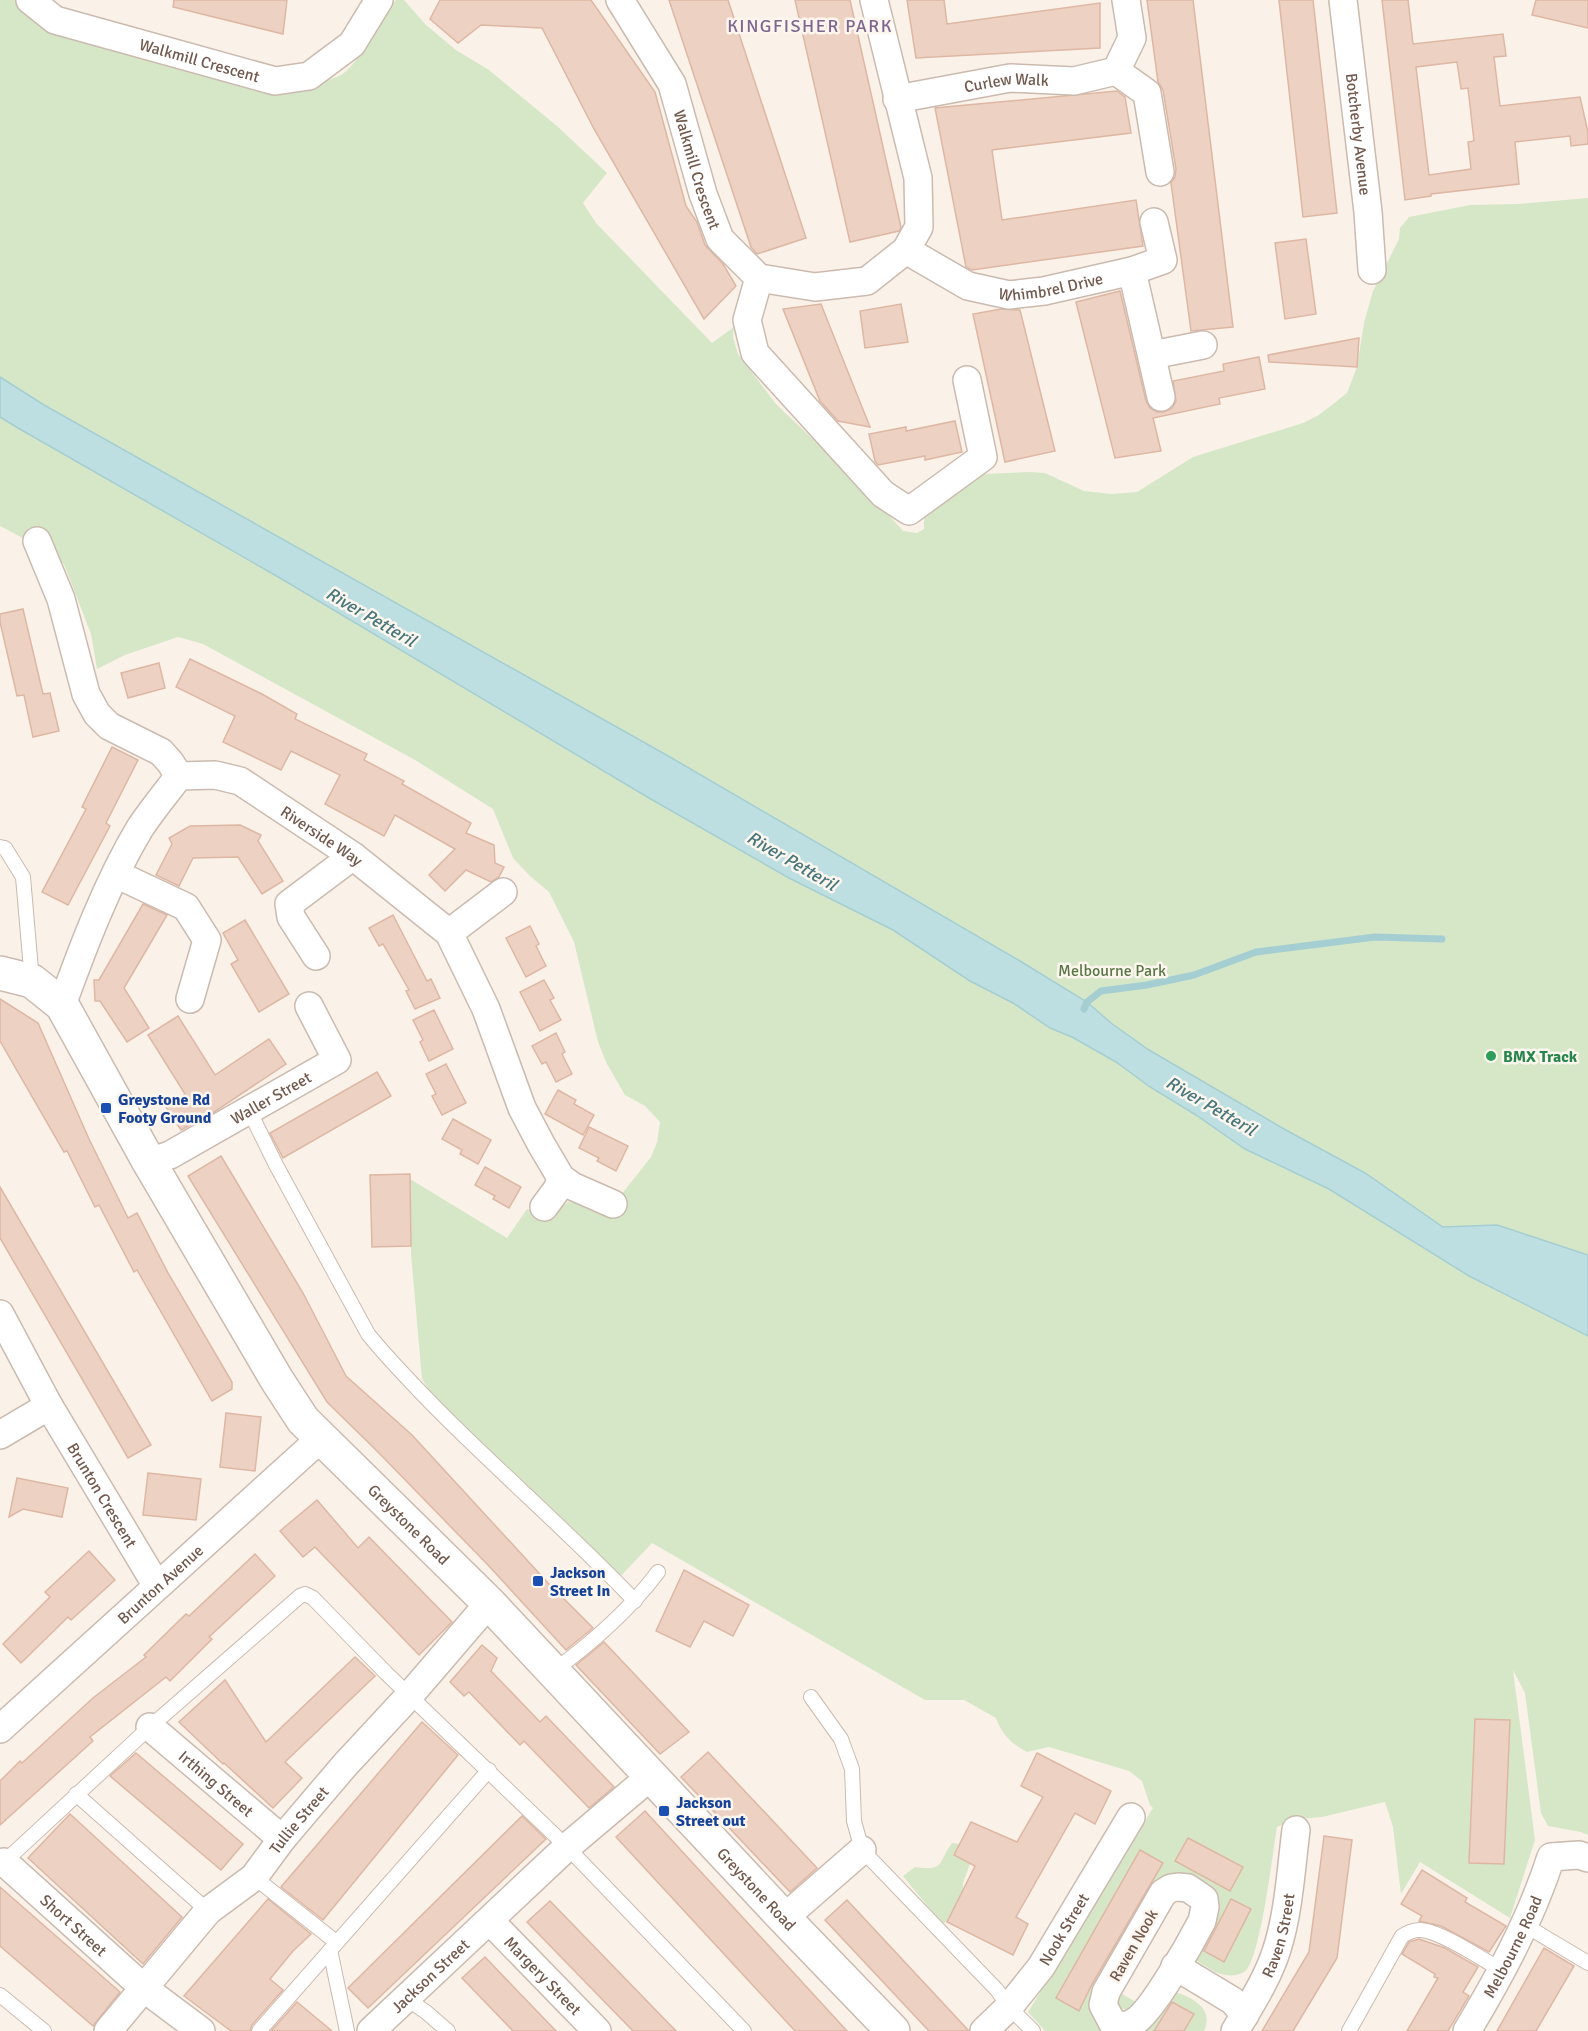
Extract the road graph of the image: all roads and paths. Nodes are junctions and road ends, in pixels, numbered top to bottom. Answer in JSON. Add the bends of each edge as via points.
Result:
{"nodes":[{"id":1,"x":30,"y":0,"type":"edge"},
{"id":2,"x":379,"y":0,"type":"edge"},
{"id":3,"x":620,"y":0,"type":"edge"},
{"id":4,"x":874,"y":0,"type":"edge"},
{"id":5,"x":1126,"y":0,"type":"edge"},
{"id":6,"x":1343,"y":0,"type":"edge"},
{"id":7,"x":1116,"y":71,"type":"junction"},
{"id":8,"x":897,"y":99,"type":"junction"},
{"id":9,"x":1161,"y":172,"type":"dead end"},
{"id":10,"x":1154,"y":222,"type":"dead end"},
{"id":11,"x":906,"y":250,"type":"junction"},
{"id":12,"x":1372,"y":270,"type":"dead end"},
{"id":13,"x":1132,"y":271,"type":"junction"},
{"id":14,"x":759,"y":279,"type":"junction"},
{"id":15,"x":1203,"y":345,"type":"dead end"},
{"id":16,"x":1152,"y":355,"type":"junction"},
{"id":17,"x":967,"y":380,"type":"dead end"},
{"id":18,"x":1161,"y":397,"type":"dead end"},
{"id":19,"x":37,"y":541,"type":"dead end"},
{"id":20,"x":179,"y":776,"type":"junction"},
{"id":21,"x":0,"y":847,"type":"edge"},
{"id":22,"x":353,"y":856,"type":"junction"},
{"id":23,"x":116,"y":874,"type":"junction"},
{"id":24,"x":503,"y":892,"type":"dead end"},
{"id":25,"x":449,"y":933,"type":"junction"},
{"id":26,"x":316,"y":956,"type":"dead end"},
{"id":27,"x":0,"y":973,"type":"edge"},
{"id":28,"x":32,"y":981,"type":"junction"},
{"id":29,"x":190,"y":999,"type":"dead end"},
{"id":30,"x":62,"y":1005,"type":"junction"},
{"id":31,"x":309,"y":1006,"type":"dead end"},
{"id":32,"x":249,"y":1110,"type":"junction"},
{"id":33,"x":149,"y":1162,"type":"junction"},
{"id":34,"x":561,"y":1178,"type":"junction"},
{"id":35,"x":613,"y":1204,"type":"dead end"},
{"id":36,"x":544,"y":1207,"type":"dead end"},
{"id":37,"x":0,"y":1314,"type":"edge"},
{"id":38,"x":50,"y":1406,"type":"junction"},
{"id":39,"x":0,"y":1435,"type":"edge"},
{"id":40,"x":323,"y":1440,"type":"junction"},
{"id":41,"x":658,"y":1572,"type":"dead end"},
{"id":42,"x":157,"y":1586,"type":"junction"},
{"id":43,"x":634,"y":1601,"type":"junction"},
{"id":44,"x":489,"y":1604,"type":"junction"},
{"id":45,"x":552,"y":1672,"type":"junction"},
{"id":46,"x":410,"y":1695,"type":"junction"},
{"id":47,"x":811,"y":1697,"type":"dead end"},
{"id":48,"x":150,"y":1727,"type":"junction"},
{"id":49,"x":0,"y":1729,"type":"edge"},
{"id":50,"x":489,"y":1770,"type":"junction"},
{"id":51,"x":651,"y":1776,"type":"junction"},
{"id":52,"x":76,"y":1794,"type":"junction"},
{"id":53,"x":1131,"y":1817,"type":"dead end"},
{"id":54,"x":1296,"y":1830,"type":"dead end"},
{"id":55,"x":282,"y":1839,"type":"junction"},
{"id":56,"x":567,"y":1847,"type":"junction"},
{"id":57,"x":862,"y":1850,"type":"junction"},
{"id":58,"x":1588,"y":1858,"type":"edge"},
{"id":59,"x":2,"y":1864,"type":"edge"},
{"id":60,"x":254,"y":1877,"type":"junction"},
{"id":61,"x":208,"y":1911,"type":"junction"},
{"id":62,"x":784,"y":1918,"type":"junction"},
{"id":63,"x":490,"y":1921,"type":"junction"},
{"id":64,"x":1523,"y":1924,"type":"junction"},
{"id":65,"x":333,"y":1946,"type":"junction"},
{"id":66,"x":1588,"y":1963,"type":"edge"},
{"id":67,"x":1175,"y":1966,"type":"junction"},
{"id":68,"x":1503,"y":1971,"type":"junction"},
{"id":69,"x":145,"y":1989,"type":"junction"},
{"id":70,"x":0,"y":1995,"type":"edge"},
{"id":71,"x":406,"y":1999,"type":"junction"},
{"id":72,"x":1009,"y":2007,"type":"junction"},
{"id":73,"x":1240,"y":2023,"type":"edge"},
{"id":74,"x":44,"y":2031,"type":"edge"},
{"id":75,"x":108,"y":2031,"type":"edge"},
{"id":76,"x":201,"y":2031,"type":"edge"},
{"id":77,"x":259,"y":2031,"type":"edge"},
{"id":78,"x":347,"y":2031,"type":"edge"},
{"id":79,"x":371,"y":2031,"type":"edge"},
{"id":80,"x":448,"y":2031,"type":"edge"},
{"id":81,"x":597,"y":2031,"type":"edge"},
{"id":82,"x":744,"y":2031,"type":"edge"},
{"id":83,"x":893,"y":2031,"type":"edge"},
{"id":84,"x":984,"y":2031,"type":"edge"},
{"id":85,"x":1033,"y":2031,"type":"edge"},
{"id":86,"x":1349,"y":2031,"type":"edge"},
{"id":87,"x":1467,"y":2031,"type":"edge"}],
"edges":[{"from":1,"to":2,"type":"street","name":"Walkmill Crescent","via":[[55,20],[274,81],[309,76],[352,44]]},
{"from":3,"to":14,"type":"street","name":"Walkmill Crescent","via":[[672,84],[720,239]]},
{"from":4,"to":8,"type":"street"},
{"from":5,"to":7,"type":"street","via":[[1132,38]]},
{"from":6,"to":12,"type":"street","name":"Botcherby Avenue"},
{"from":7,"to":8,"type":"street","name":"Curlew Walk","via":[[1074,81],[1010,78]]},
{"from":7,"to":9,"type":"street","via":[[1147,93]]},
{"from":8,"to":11,"type":"street","via":[[918,178],[919,227]]},
{"from":10,"to":13,"type":"street","name":"Whimbrel Drive","via":[[1163,260]]},
{"from":11,"to":13,"type":"street","name":"Whimbrel Drive","via":[[968,286],[1009,295]]},
{"from":11,"to":14,"type":"street","via":[[867,281],[815,287]]},
{"from":13,"to":16,"type":"street"},
{"from":14,"to":17,"type":"street","via":[[747,320],[755,352],[883,494],[909,511],[983,457]]},
{"from":15,"to":16,"type":"street"},
{"from":16,"to":18,"type":"street"},
{"from":19,"to":20,"type":"street","via":[[61,599],[86,694],[97,714],[109,726],[161,752]]},
{"from":20,"to":22,"type":"street","name":"Riverside Way","via":[[215,775],[240,781]]},
{"from":20,"to":23,"type":"street","via":[[141,828]]},
{"from":21,"to":28,"type":"lane","via":[[5,848],[23,877]]},
{"from":22,"to":25,"type":"street","name":"Riverside Way"},
{"from":22,"to":26,"type":"street","via":[[289,904],[291,917]]},
{"from":23,"to":29,"type":"street","via":[[186,907],[207,940]]},
{"from":23,"to":30,"type":"street"},
{"from":24,"to":25,"type":"street"},
{"from":25,"to":34,"type":"street","name":"Riverside Way","via":[[486,1009],[522,1107]]},
{"from":27,"to":28,"type":"street","name":"Greystone Road"},
{"from":28,"to":30,"type":"street","name":"Greystone Road"},
{"from":30,"to":33,"type":"street","name":"Greystone Road"},
{"from":31,"to":32,"type":"street","name":"Waller Street","via":[[337,1060]]},
{"from":32,"to":33,"type":"street","name":"Waller Street","via":[[170,1155]]},
{"from":32,"to":43,"type":"lane","via":[[357,1314],[382,1352]]},
{"from":33,"to":40,"type":"street","name":"Greystone Road","via":[[277,1380],[303,1420]]},
{"from":34,"to":35,"type":"street"},
{"from":34,"to":36,"type":"street"},
{"from":37,"to":38,"type":"street","name":"Brunton Crescent"},
{"from":38,"to":39,"type":"street"},
{"from":38,"to":42,"type":"street","name":"Brunton Crescent"},
{"from":40,"to":42,"type":"street","name":"Brunton Avenue"},
{"from":40,"to":44,"type":"street","name":"Greystone Road"},
{"from":41,"to":43,"type":"lane"},
{"from":42,"to":49,"type":"street","name":"Brunton Avenue"},
{"from":43,"to":45,"type":"lane","via":[[593,1641]]},
{"from":44,"to":45,"type":"street","name":"Greystone Road"},
{"from":44,"to":46,"type":"street","name":"Tullie Street"},
{"from":45,"to":51,"type":"street","name":"Greystone Road"},
{"from":46,"to":48,"type":"lane","via":[[305,1594]]},
{"from":46,"to":50,"type":"lane"},
{"from":46,"to":55,"type":"street","name":"Tullie Street"},
{"from":47,"to":57,"type":"lane","via":[[841,1740],[852,1769],[854,1821]]},
{"from":48,"to":52,"type":"lane"},
{"from":48,"to":55,"type":"street","name":"Irthing Street"},
{"from":50,"to":56,"type":"lane"},
{"from":50,"to":65,"type":"lane"},
{"from":51,"to":56,"type":"street","name":"Jackson Street"},
{"from":51,"to":62,"type":"street","name":"Greystone Road"},
{"from":52,"to":59,"type":"lane"},
{"from":52,"to":61,"type":"lane"},
{"from":53,"to":72,"type":"street","name":"Nook Street","via":[[1041,1967]]},
{"from":54,"to":73,"type":"street","name":"Raven Street","via":[[1278,1948],[1262,1987]]},
{"from":55,"to":60,"type":"street","name":"Tullie Street"},
{"from":56,"to":63,"type":"street","name":"Jackson Street"},
{"from":56,"to":82,"type":"lane"},
{"from":57,"to":62,"type":"street"},
{"from":57,"to":72,"type":"lane"},
{"from":58,"to":64,"type":"street","name":"Melbourne Road","via":[[1551,1857]]},
{"from":59,"to":69,"type":"street","name":"Short Street"},
{"from":60,"to":61,"type":"street","name":"Tullie Street"},
{"from":60,"to":65,"type":"lane"},
{"from":61,"to":69,"type":"street","name":"Tullie Street"},
{"from":62,"to":83,"type":"street","name":"Greystone Road"},
{"from":63,"to":71,"type":"street","name":"Jackson Street"},
{"from":63,"to":81,"type":"street","name":"Margery Street"},
{"from":64,"to":66,"type":"lane"},
{"from":64,"to":68,"type":"street","name":"Melbourne Road"},
{"from":65,"to":77,"type":"lane"},
{"from":65,"to":78,"type":"lane"},
{"from":67,"to":67,"type":"street","name":"Raven Nook","via":[[1202,1921],[1205,1907],[1204,1899],[1195,1892],[1178,1887],[1163,1893],[1106,1992],[1103,2005],[1112,2022],[1122,2026],[1139,2019]]},
{"from":67,"to":73,"type":"street","via":[[1233,2001]]},
{"from":68,"to":86,"type":"lane","via":[[1424,1930],[1407,1933],[1401,1936]]},
{"from":68,"to":87,"type":"street","name":"Melbourne Road"},
{"from":69,"to":75,"type":"street","name":"Tullie Street"},
{"from":69,"to":76,"type":"street","name":"Short Street"},
{"from":70,"to":74,"type":"lane"},
{"from":71,"to":79,"type":"street","name":"Jackson Street"},
{"from":71,"to":80,"type":"lane"},
{"from":72,"to":84,"type":"street","name":"Nook Street"},
{"from":72,"to":85,"type":"lane"}]}
